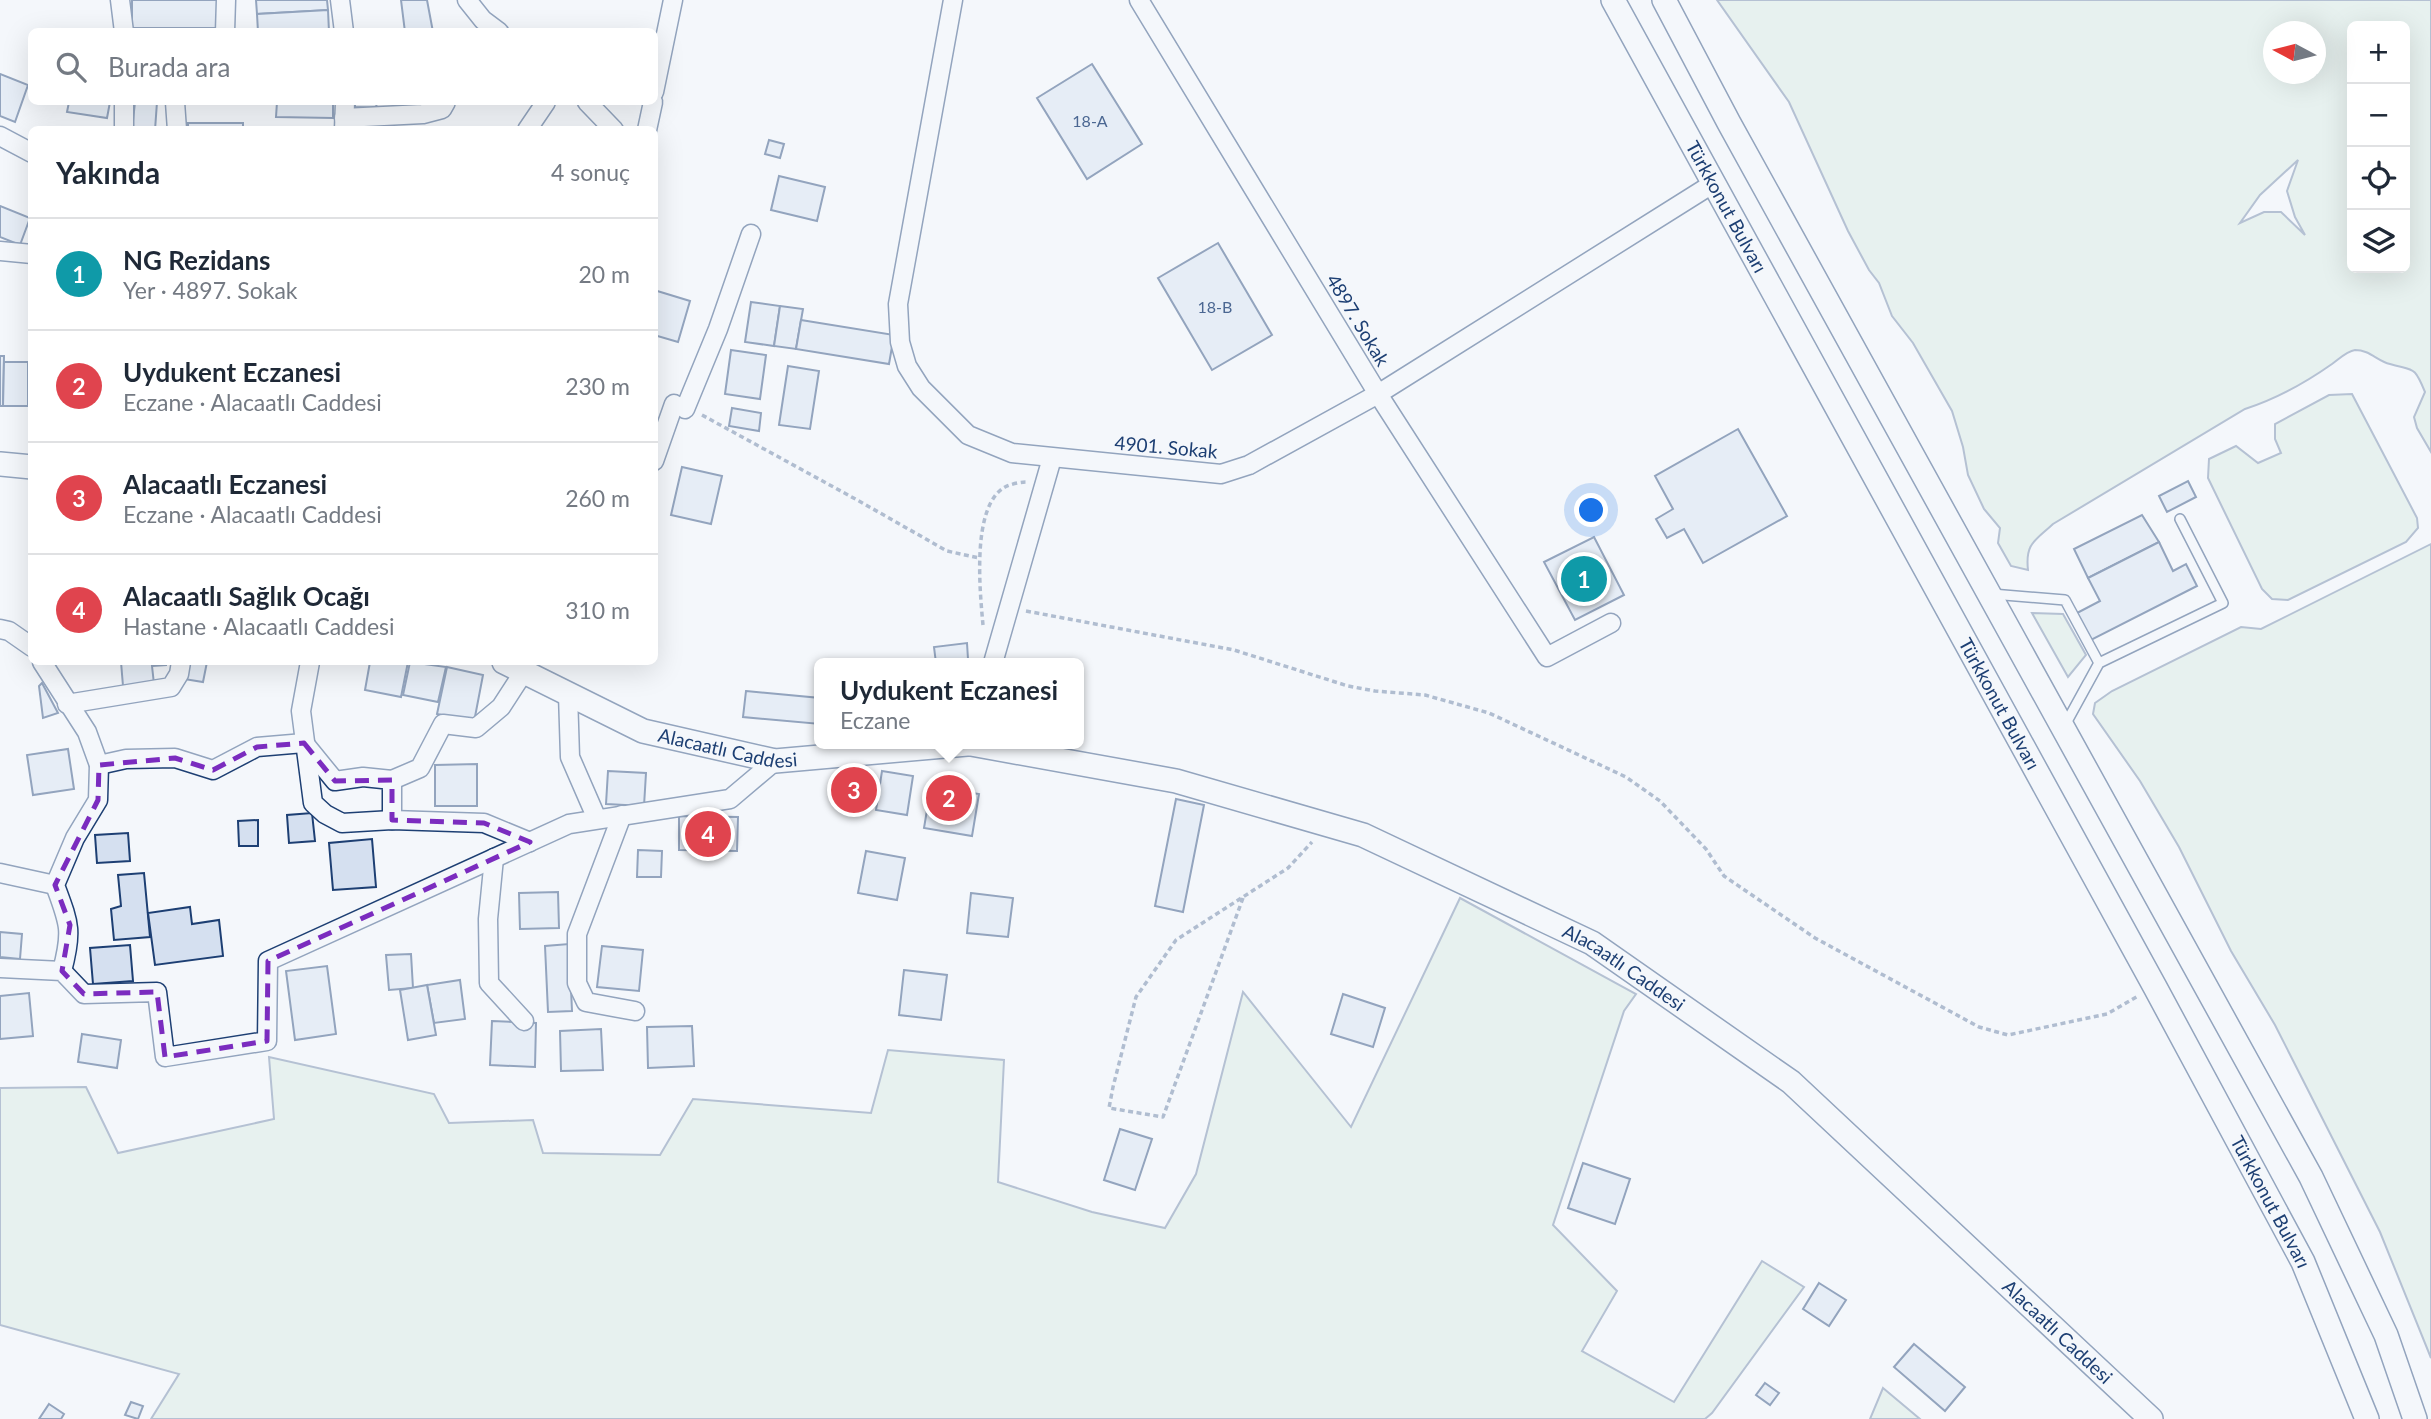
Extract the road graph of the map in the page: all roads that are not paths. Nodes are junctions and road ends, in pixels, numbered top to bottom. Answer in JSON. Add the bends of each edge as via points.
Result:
{"nodes":[{"id":1,"x":120,"y":0,"type":"edge"},
{"id":2,"x":226,"y":0,"type":"edge"},
{"id":3,"x":340,"y":0,"type":"edge"},
{"id":4,"x":467,"y":0,"type":"edge"},
{"id":5,"x":673,"y":0,"type":"edge"},
{"id":6,"x":953,"y":0,"type":"edge"},
{"id":7,"x":1139,"y":0,"type":"edge"},
{"id":8,"x":1613,"y":0,"type":"edge"},
{"id":9,"x":1664,"y":0,"type":"edge"},
{"id":10,"x":124,"y":28,"type":"edge"},
{"id":11,"x":225,"y":28,"type":"edge"},
{"id":12,"x":344,"y":28,"type":"edge"},
{"id":13,"x":494,"y":28,"type":"edge"},
{"id":14,"x":658,"y":73,"type":"edge"},
{"id":15,"x":124,"y":105,"type":"edge"},
{"id":16,"x":175,"y":105,"type":"edge"},
{"id":17,"x":444,"y":105,"type":"edge"},
{"id":18,"x":545,"y":105,"type":"edge"},
{"id":19,"x":590,"y":105,"type":"edge"},
{"id":20,"x":652,"y":105,"type":"edge"},
{"id":21,"x":344,"y":116,"type":"edge"},
{"id":22,"x":124,"y":126,"type":"edge"},
{"id":23,"x":177,"y":126,"type":"edge"},
{"id":24,"x":530,"y":126,"type":"edge"},
{"id":25,"x":610,"y":126,"type":"edge"},
{"id":26,"x":648,"y":126,"type":"edge"},
{"id":27,"x":0,"y":136,"type":"edge"},
{"id":28,"x":28,"y":151,"type":"edge"},
{"id":29,"x":1714,"y":183,"type":"junction"},
{"id":30,"x":751,"y":233,"type":"dead end"},
{"id":31,"x":0,"y":251,"type":"edge"},
{"id":32,"x":28,"y":254,"type":"edge"},
{"id":33,"x":1378,"y":394,"type":"junction"},
{"id":34,"x":658,"y":453,"type":"edge"},
{"id":35,"x":1052,"y":458,"type":"junction"},
{"id":36,"x":0,"y":464,"type":"edge"},
{"id":37,"x":28,"y":467,"type":"edge"},
{"id":38,"x":2180,"y":519,"type":"dead end"},
{"id":39,"x":1989,"y":593,"type":"junction"},
{"id":40,"x":1611,"y":623,"type":"dead end"},
{"id":41,"x":0,"y":629,"type":"edge"},
{"id":42,"x":28,"y":644,"type":"edge"},
{"id":43,"x":994,"y":658,"type":"edge"},
{"id":44,"x":2099,"y":663,"type":"junction"},
{"id":45,"x":43,"y":665,"type":"edge"},
{"id":46,"x":180,"y":665,"type":"edge"},
{"id":47,"x":309,"y":665,"type":"edge"},
{"id":48,"x":513,"y":667,"type":"edge"},
{"id":49,"x":568,"y":694,"type":"junction"},
{"id":50,"x":67,"y":704,"type":"junction"},
{"id":51,"x":2063,"y":727,"type":"junction"},
{"id":52,"x":304,"y":743,"type":"junction"},
{"id":53,"x":912,"y":749,"type":"edge"},
{"id":54,"x":997,"y":749,"type":"edge"},
{"id":55,"x":775,"y":761,"type":"junction"},
{"id":56,"x":99,"y":765,"type":"junction"},
{"id":57,"x":392,"y":780,"type":"junction"},
{"id":58,"x":622,"y":816,"type":"junction"},
{"id":59,"x":392,"y":820,"type":"junction"},
{"id":60,"x":597,"y":820,"type":"junction"},
{"id":61,"x":530,"y":842,"type":"junction"},
{"id":62,"x":494,"y":858,"type":"junction"},
{"id":63,"x":0,"y":873,"type":"edge"},
{"id":64,"x":55,"y":885,"type":"junction"},
{"id":65,"x":0,"y":887,"type":"edge"},
{"id":66,"x":0,"y":968,"type":"edge"},
{"id":67,"x":62,"y":971,"type":"junction"},
{"id":68,"x":635,"y":1011,"type":"dead end"},
{"id":69,"x":524,"y":1021,"type":"dead end"},
{"id":70,"x":2151,"y":1419,"type":"edge"},
{"id":71,"x":2367,"y":1419,"type":"edge"},
{"id":72,"x":2415,"y":1419,"type":"edge"}],
"edges":[{"from":1,"to":10,"type":"street"},
{"from":2,"to":11,"type":"street"},
{"from":3,"to":12,"type":"street"},
{"from":4,"to":13,"type":"street"},
{"from":5,"to":14,"type":"street"},
{"from":6,"to":35,"type":"street","name":"4901. Sokak","via":[[898,304],[903,354],[921,388],[968,435],[1012,453]]},
{"from":7,"to":33,"type":"street","name":"4897. Sokak"},
{"from":8,"to":29,"type":"street","name":"Türkkonut Bulvarı"},
{"from":9,"to":39,"type":"street"},
{"from":15,"to":22,"type":"street"},
{"from":16,"to":23,"type":"street"},
{"from":17,"to":21,"type":"street","via":[[423,114]]},
{"from":18,"to":24,"type":"street"},
{"from":19,"to":25,"type":"street"},
{"from":20,"to":26,"type":"street"},
{"from":27,"to":28,"type":"street"},
{"from":29,"to":33,"type":"street","name":"4901. Sokak"},
{"from":29,"to":71,"type":"street","name":"Türkkonut Bulvarı","via":[[2303,1262]]},
{"from":30,"to":34,"type":"street","via":[[718,329]]},
{"from":31,"to":32,"type":"street"},
{"from":33,"to":35,"type":"street","name":"4901. Sokak","via":[[1249,465],[1221,474]]},
{"from":33,"to":40,"type":"street","name":"4897. Sokak","via":[[1547,657]]},
{"from":35,"to":43,"type":"street"},
{"from":36,"to":37,"type":"street"},
{"from":38,"to":44,"type":"lane","via":[[2223,603]]},
{"from":39,"to":44,"type":"lane","via":[[2065,600]]},
{"from":39,"to":51,"type":"street"},
{"from":41,"to":42,"type":"street"},
{"from":44,"to":51,"type":"lane"},
{"from":45,"to":50,"type":"street"},
{"from":46,"to":50,"type":"street","via":[[171,687]]},
{"from":47,"to":52,"type":"street","via":[[301,712]]},
{"from":48,"to":49,"type":"street","name":"Alacaatlı Caddesi"},
{"from":48,"to":57,"type":"street","via":[[501,707],[476,728],[443,724],[420,768]]},
{"from":49,"to":55,"type":"street","name":"Alacaatlı Caddesi","via":[[643,731]]},
{"from":49,"to":60,"type":"street","via":[[570,757]]},
{"from":50,"to":56,"type":"street","via":[[87,732]]},
{"from":51,"to":72,"type":"street","via":[[2312,1177],[2386,1335]]},
{"from":52,"to":56,"type":"street","via":[[257,747],[213,770],[175,758]]},
{"from":52,"to":57,"type":"street","via":[[335,780]]},
{"from":52,"to":59,"type":"street","via":[[313,803],[325,814],[342,823]]},
{"from":53,"to":55,"type":"street","name":"Alacaatlı Caddesi"},
{"from":54,"to":70,"type":"street","name":"Alacaatlı Caddesi","via":[[1177,781],[1363,835],[1592,943],[1791,1082]]},
{"from":55,"to":58,"type":"street","via":[[730,799]]},
{"from":56,"to":64,"type":"street","via":[[98,800]]},
{"from":57,"to":59,"type":"street"},
{"from":58,"to":60,"type":"street"},
{"from":58,"to":68,"type":"street","via":[[578,934],[577,983],[586,1003]]},
{"from":59,"to":61,"type":"street","via":[[484,823]]},
{"from":60,"to":61,"type":"street","via":[[569,824]]},
{"from":61,"to":62,"type":"street"},
{"from":62,"to":67,"type":"street","via":[[268,961],[267,1041],[164,1057],[158,992],[84,994]]},
{"from":62,"to":69,"type":"street","via":[[488,919],[489,984]]},
{"from":63,"to":64,"type":"street"},
{"from":64,"to":65,"type":"street"},
{"from":64,"to":67,"type":"street","via":[[69,925]]},
{"from":66,"to":67,"type":"street"}]}
